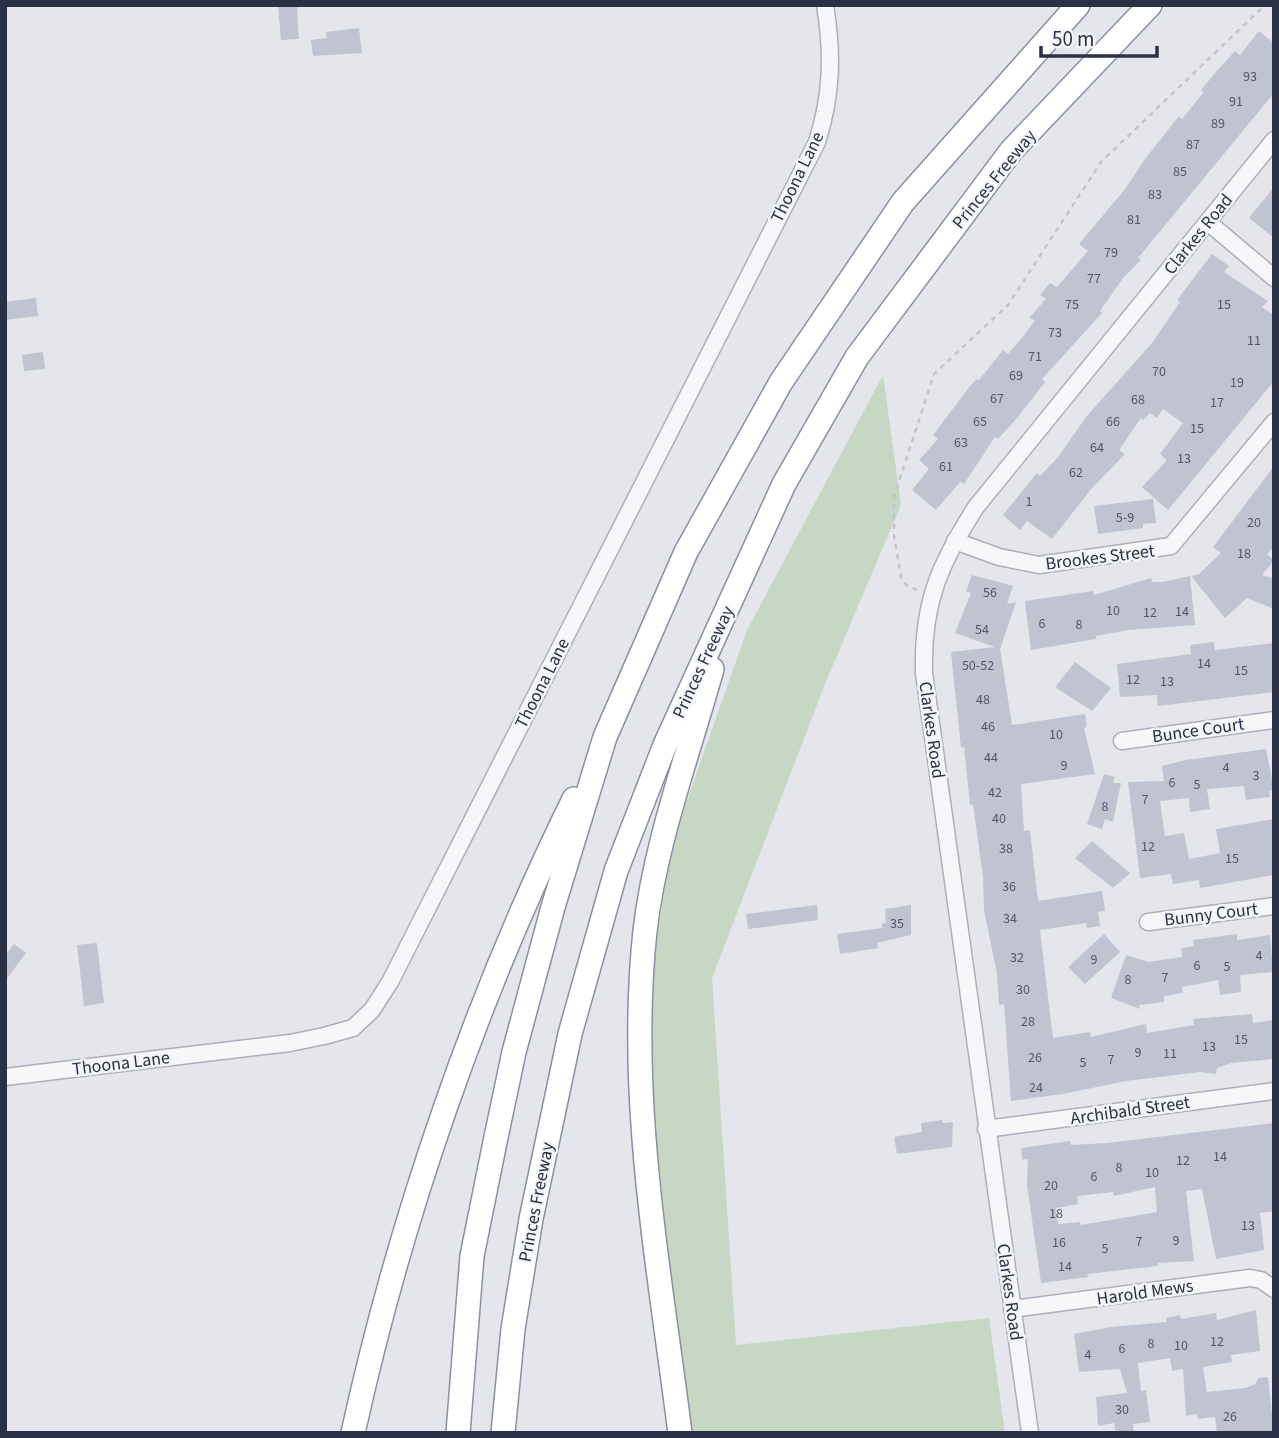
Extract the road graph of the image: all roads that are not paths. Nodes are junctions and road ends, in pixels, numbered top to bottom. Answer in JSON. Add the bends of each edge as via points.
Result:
{"nodes":[{"id":1,"x":825,"y":5,"type":"edge"},
{"id":2,"x":1078,"y":5,"type":"edge"},
{"id":3,"x":1150,"y":5,"type":"edge"},
{"id":4,"x":1274,"y":139,"type":"edge"},
{"id":5,"x":1208,"y":222,"type":"junction"},
{"id":6,"x":1274,"y":278,"type":"edge"},
{"id":7,"x":1274,"y":422,"type":"edge"},
{"id":8,"x":955,"y":541,"type":"junction"},
{"id":9,"x":727,"y":612,"type":"junction"},
{"id":10,"x":1274,"y":720,"type":"edge"},
{"id":11,"x":605,"y":737,"type":"junction"},
{"id":12,"x":1122,"y":741,"type":"dead end"},
{"id":13,"x":1274,"y":906,"type":"edge"},
{"id":14,"x":1148,"y":922,"type":"dead end"},
{"id":15,"x":5,"y":1077,"type":"edge"},
{"id":16,"x":1274,"y":1091,"type":"edge"},
{"id":17,"x":986,"y":1129,"type":"junction"},
{"id":18,"x":1273,"y":1284,"type":"edge"},
{"id":19,"x":1012,"y":1310,"type":"junction"},
{"id":20,"x":353,"y":1433,"type":"edge"},
{"id":21,"x":458,"y":1433,"type":"edge"},
{"id":22,"x":503,"y":1433,"type":"edge"},
{"id":23,"x":680,"y":1433,"type":"edge"},
{"id":24,"x":1030,"y":1433,"type":"edge"}],
"edges":[{"from":1,"to":15,"type":"street","name":"Thoona Lane","via":[[831,76],[828,108],[817,142],[372,1010],[353,1028],[290,1043]]},
{"from":2,"to":11,"type":"highway","via":[[903,202],[781,382],[686,552]]},
{"from":3,"to":9,"type":"highway","name":"Princes Freeway","via":[[1012,151],[857,357],[784,484]]},
{"from":4,"to":5,"type":"street","name":"Clarkes Road"},
{"from":5,"to":6,"type":"street"},
{"from":5,"to":8,"type":"street","name":"Clarkes Road","via":[[976,508]]},
{"from":7,"to":8,"type":"street","name":"Brookes Street","via":[[1171,546],[1039,565]]},
{"from":8,"to":17,"type":"street","name":"Clarkes Road","via":[[931,593],[923,640],[924,673]]},
{"from":9,"to":22,"type":"highway","name":"Princes Freeway","via":[[664,745],[616,871],[570,1034],[531,1219],[513,1329]]},
{"from":9,"to":23,"type":"highway","via":[[660,855],[646,929],[639,1009],[649,1202]]},
{"from":10,"to":12,"type":"street","name":"Bunce Court"},
{"from":11,"to":20,"type":"highway","via":[[530,889],[468,1049],[423,1175]]},
{"from":11,"to":21,"type":"highway","via":[[514,1052],[472,1256]]},
{"from":13,"to":14,"type":"street","name":"Bunny Court"},
{"from":16,"to":17,"type":"street","name":"Archibald Street"},
{"from":17,"to":19,"type":"street","name":"Clarkes Road"},
{"from":18,"to":19,"type":"street","name":"Harold Mews","via":[[1250,1278]]},
{"from":19,"to":24,"type":"street","name":"Clarkes Road"}]}
